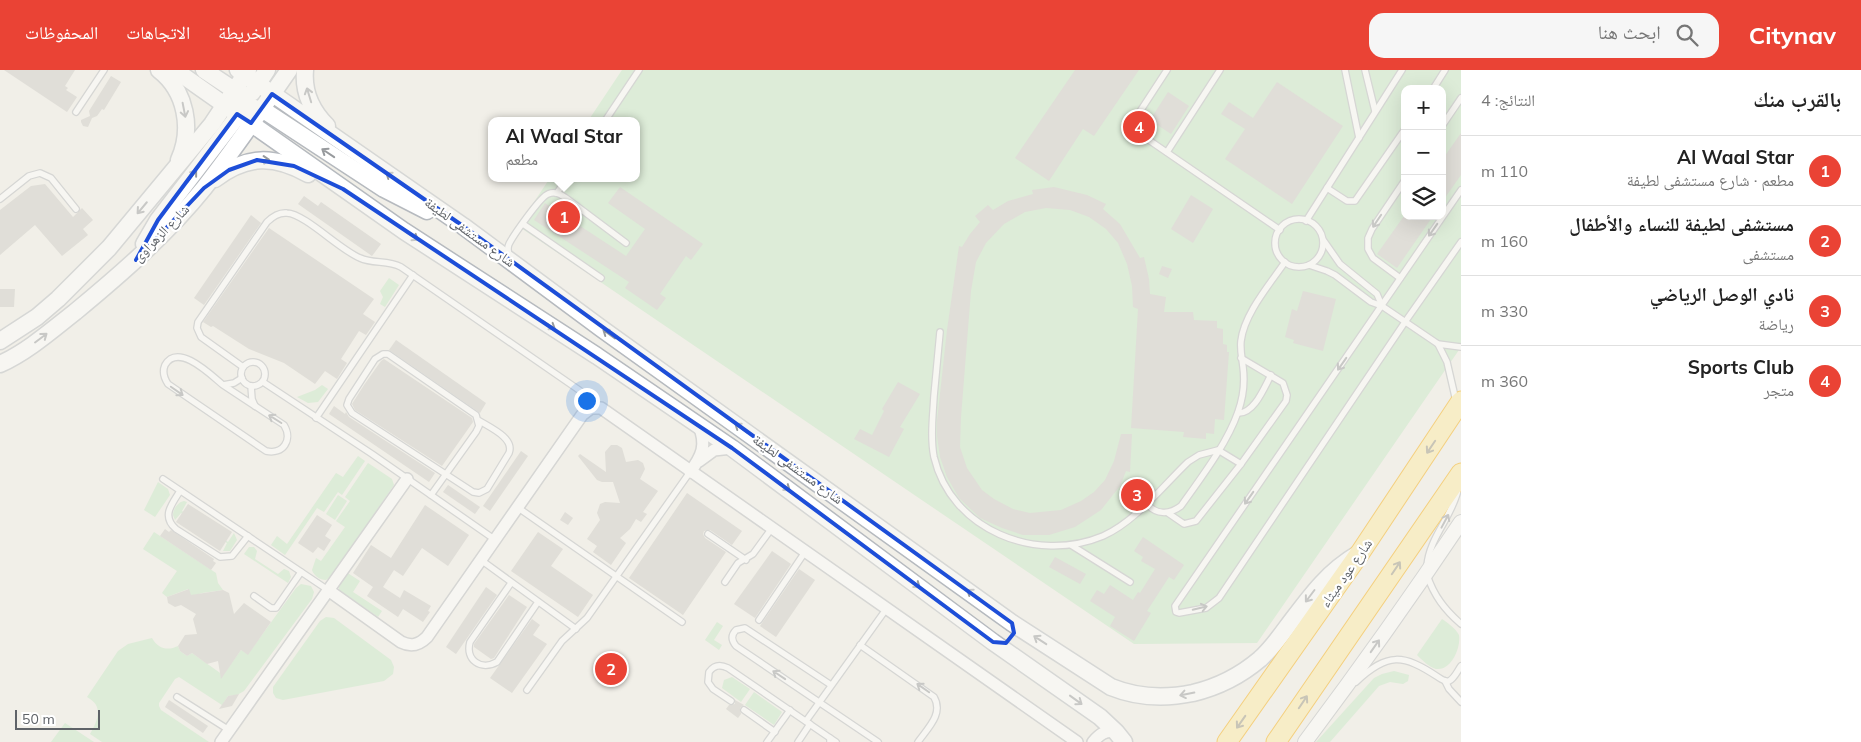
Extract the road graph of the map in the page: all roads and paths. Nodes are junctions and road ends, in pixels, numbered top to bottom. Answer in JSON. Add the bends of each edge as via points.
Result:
{"nodes":[{"id":1,"x":104,"y":70,"type":"edge"},
{"id":2,"x":159,"y":70,"type":"edge"},
{"id":3,"x":175,"y":70,"type":"edge"},
{"id":4,"x":204,"y":70,"type":"edge"},
{"id":5,"x":267,"y":70,"type":"edge"},
{"id":6,"x":289,"y":70,"type":"edge"},
{"id":7,"x":305,"y":70,"type":"edge"},
{"id":8,"x":639,"y":70,"type":"edge"},
{"id":9,"x":1167,"y":70,"type":"edge"},
{"id":10,"x":1220,"y":70,"type":"edge"},
{"id":11,"x":1346,"y":70,"type":"edge"},
{"id":12,"x":1365,"y":70,"type":"edge"},
{"id":13,"x":1402,"y":70,"type":"edge"},
{"id":14,"x":1445,"y":70,"type":"edge"},
{"id":15,"x":1435,"y":85,"type":"edge"},
{"id":16,"x":244,"y":93,"type":"edge"},
{"id":17,"x":272,"y":94,"type":"junction"},
{"id":18,"x":1461,"y":98,"type":"edge"},
{"id":19,"x":76,"y":112,"type":"dead end"},
{"id":20,"x":1375,"y":112,"type":"junction"},
{"id":21,"x":608,"y":117,"type":"edge"},
{"id":22,"x":1446,"y":120,"type":"edge"},
{"id":23,"x":251,"y":123,"type":"junction"},
{"id":24,"x":1404,"y":130,"type":"edge"},
{"id":25,"x":1359,"y":138,"type":"junction"},
{"id":26,"x":344,"y":144,"type":"junction"},
{"id":27,"x":1167,"y":152,"type":"junction"},
{"id":28,"x":174,"y":171,"type":"junction"},
{"id":29,"x":564,"y":182,"type":"edge"},
{"id":30,"x":1401,"y":186,"type":"edge"},
{"id":31,"x":204,"y":188,"type":"junction"},
{"id":32,"x":1328,"y":188,"type":"junction"},
{"id":33,"x":343,"y":189,"type":"junction"},
{"id":34,"x":1461,"y":190,"type":"edge"},
{"id":35,"x":557,"y":193,"type":"junction"},
{"id":36,"x":0,"y":199,"type":"edge"},
{"id":37,"x":76,"y":209,"type":"dead end"},
{"id":38,"x":1306,"y":221,"type":"junction"},
{"id":39,"x":523,"y":224,"type":"junction"},
{"id":40,"x":463,"y":226,"type":"junction"},
{"id":41,"x":1280,"y":230,"type":"junction"},
{"id":42,"x":1323,"y":238,"type":"junction"},
{"id":43,"x":626,"y":242,"type":"dead end"},
{"id":44,"x":1461,"y":242,"type":"edge"},
{"id":45,"x":504,"y":251,"type":"junction"},
{"id":46,"x":136,"y":260,"type":"junction"},
{"id":47,"x":1284,"y":262,"type":"junction"},
{"id":48,"x":1309,"y":265,"type":"junction"},
{"id":49,"x":413,"y":275,"type":"junction"},
{"id":50,"x":601,"y":278,"type":"dead end"},
{"id":51,"x":1400,"y":278,"type":"junction"},
{"id":52,"x":1382,"y":306,"type":"junction"},
{"id":53,"x":1405,"y":322,"type":"junction"},
{"id":54,"x":940,"y":332,"type":"dead end"},
{"id":55,"x":0,"y":341,"type":"edge"},
{"id":56,"x":1438,"y":344,"type":"junction"},
{"id":57,"x":1461,"y":347,"type":"edge"},
{"id":58,"x":1241,"y":358,"type":"junction"},
{"id":59,"x":0,"y":364,"type":"edge"},
{"id":60,"x":243,"y":367,"type":"junction"},
{"id":61,"x":1271,"y":375,"type":"junction"},
{"id":62,"x":242,"y":378,"type":"junction"},
{"id":63,"x":263,"y":382,"type":"junction"},
{"id":64,"x":223,"y":385,"type":"junction"},
{"id":65,"x":251,"y":386,"type":"junction"},
{"id":66,"x":1459,"y":404,"type":"edge"},
{"id":67,"x":256,"y":408,"type":"junction"},
{"id":68,"x":601,"y":408,"type":"junction"},
{"id":69,"x":1238,"y":413,"type":"junction"},
{"id":70,"x":316,"y":418,"type":"junction"},
{"id":71,"x":478,"y":420,"type":"junction"},
{"id":72,"x":699,"y":426,"type":"junction"},
{"id":73,"x":732,"y":448,"type":"junction"},
{"id":74,"x":1218,"y":450,"type":"junction"},
{"id":75,"x":698,"y":462,"type":"junction"},
{"id":76,"x":1240,"y":464,"type":"junction"},
{"id":77,"x":690,"y":472,"type":"junction"},
{"id":78,"x":446,"y":474,"type":"junction"},
{"id":79,"x":1460,"y":474,"type":"edge"},
{"id":80,"x":163,"y":479,"type":"dead end"},
{"id":81,"x":407,"y":479,"type":"junction"},
{"id":82,"x":180,"y":491,"type":"junction"},
{"id":83,"x":431,"y":495,"type":"junction"},
{"id":84,"x":1146,"y":503,"type":"junction"},
{"id":85,"x":517,"y":507,"type":"junction"},
{"id":86,"x":1168,"y":513,"type":"junction"},
{"id":87,"x":1461,"y":522,"type":"edge"},
{"id":88,"x":772,"y":528,"type":"junction"},
{"id":89,"x":708,"y":534,"type":"dead end"},
{"id":90,"x":248,"y":536,"type":"junction"},
{"id":91,"x":494,"y":539,"type":"junction"},
{"id":92,"x":1071,"y":545,"type":"junction"},
{"id":93,"x":806,"y":552,"type":"junction"},
{"id":94,"x":1360,"y":553,"type":"junction"},
{"id":95,"x":480,"y":560,"type":"junction"},
{"id":96,"x":746,"y":560,"type":"junction"},
{"id":97,"x":301,"y":572,"type":"junction"},
{"id":98,"x":1427,"y":574,"type":"junction"},
{"id":99,"x":617,"y":578,"type":"junction"},
{"id":100,"x":511,"y":582,"type":"junction"},
{"id":101,"x":725,"y":582,"type":"dead end"},
{"id":102,"x":1130,"y":582,"type":"dead end"},
{"id":103,"x":328,"y":590,"type":"junction"},
{"id":104,"x":254,"y":596,"type":"dead end"},
{"id":105,"x":538,"y":602,"type":"junction"},
{"id":106,"x":887,"y":608,"type":"junction"},
{"id":107,"x":758,"y":620,"type":"dead end"},
{"id":108,"x":682,"y":622,"type":"dead end"},
{"id":109,"x":1012,"y":622,"type":"junction"},
{"id":110,"x":1461,"y":624,"type":"edge"},
{"id":111,"x":576,"y":629,"type":"junction"},
{"id":112,"x":993,"y":642,"type":"junction"},
{"id":113,"x":860,"y":645,"type":"junction"},
{"id":114,"x":1461,"y":666,"type":"edge"},
{"id":115,"x":1445,"y":681,"type":"junction"},
{"id":116,"x":831,"y":685,"type":"junction"},
{"id":117,"x":527,"y":690,"type":"dead end"},
{"id":118,"x":177,"y":697,"type":"dead end"},
{"id":119,"x":1337,"y":701,"type":"junction"},
{"id":120,"x":732,"y":702,"type":"dead end"},
{"id":121,"x":819,"y":702,"type":"junction"},
{"id":122,"x":1461,"y":702,"type":"edge"},
{"id":123,"x":744,"y":710,"type":"dead end"},
{"id":124,"x":790,"y":710,"type":"junction"},
{"id":125,"x":808,"y":723,"type":"junction"},
{"id":126,"x":230,"y":730,"type":"junction"},
{"id":127,"x":775,"y":732,"type":"junction"},
{"id":128,"x":1120,"y":737,"type":"edge"},
{"id":129,"x":830,"y":740,"type":"edge"},
{"id":130,"x":221,"y":742,"type":"edge"},
{"id":131,"x":767,"y":742,"type":"edge"},
{"id":132,"x":798,"y":742,"type":"edge"},
{"id":133,"x":836,"y":742,"type":"edge"},
{"id":134,"x":878,"y":742,"type":"edge"},
{"id":135,"x":918,"y":742,"type":"edge"},
{"id":136,"x":1077,"y":742,"type":"edge"},
{"id":137,"x":1093,"y":742,"type":"edge"},
{"id":138,"x":1227,"y":742,"type":"edge"},
{"id":139,"x":1276,"y":742,"type":"edge"},
{"id":140,"x":1305,"y":742,"type":"edge"}],
"edges":[{"from":1,"to":19,"type":"lane"},
{"from":2,"to":28,"type":"main road","one_way":true,"via":[[177,90],[185,111],[185,141]]},
{"from":3,"to":16,"type":"main road"},
{"from":4,"to":16,"type":"main road"},
{"from":5,"to":16,"type":"main road"},
{"from":6,"to":17,"type":"main road"},
{"from":26,"to":7,"type":"main road","one_way":true,"via":[[315,112],[306,91]]},
{"from":8,"to":21,"type":"lane"},
{"from":9,"to":27,"type":"lane","via":[[1135,121],[1140,134]]},
{"from":10,"to":27,"type":"lane"},
{"from":11,"to":25,"type":"lane"},
{"from":12,"to":20,"type":"lane"},
{"from":13,"to":20,"type":"lane"},
{"from":14,"to":15,"type":"lane"},
{"from":16,"to":17,"type":"main road"},
{"from":16,"to":23,"type":"main road"},
{"from":16,"to":28,"type":"main road","name":"شارع الزهراوى"},
{"from":40,"to":16,"type":"main road","one_way":true,"via":[[384,189],[268,113]]},
{"from":46,"to":16,"type":"main road","one_way":true,"via":[[158,220]]},
{"from":17,"to":26,"type":"main road","name":"شارع مستشفى لطيفة"},
{"from":18,"to":22,"type":"lane"},
{"from":20,"to":25,"type":"lane"},
{"from":23,"to":31,"type":"main road","name":"شارع الزهراوى"},
{"from":23,"to":33,"type":"main road","name":"شارع مستشفى لطيفة"},
{"from":24,"to":32,"type":"lane","via":[[1355,201],[1347,201]]},
{"from":25,"to":32,"type":"lane"},
{"from":40,"to":26,"type":"main road","name":"شارع مستشفى لطيفة","one_way":true},
{"from":27,"to":41,"type":"lane"},
{"from":28,"to":55,"type":"main road","name":"شارع الزهراوى","one_way":true,"via":[[78,280],[37,316]]},
{"from":29,"to":35,"type":"lane"},
{"from":30,"to":51,"type":"lane","one_way":true,"via":[[1368,238],[1368,249],[1373,258]]},
{"from":31,"to":33,"type":"main road","one_way":true,"via":[[238,165],[270,160],[294,166],[328,185]]},
{"from":31,"to":46,"type":"main road","name":"شارع الزهراوى"},
{"from":32,"to":38,"type":"lane"},
{"from":33,"to":72,"type":"main road","name":"شارع مستشفى لطيفة","one_way":true},
{"from":34,"to":51,"type":"lane","one_way":true},
{"from":35,"to":39,"type":"lane","via":[[543,196]]},
{"from":35,"to":43,"type":"lane"},
{"from":36,"to":37,"type":"lane","via":[[29,176],[40,173],[51,178]]},
{"from":38,"to":41,"type":"lane","via":[[1292,221]]},
{"from":38,"to":42,"type":"lane","via":[[1317,228]]},
{"from":39,"to":45,"type":"lane"},
{"from":39,"to":50,"type":"lane"},
{"from":40,"to":45,"type":"main road","name":"شارع مستشفى لطيفة"},
{"from":41,"to":47,"type":"lane","via":[[1276,249]]},
{"from":42,"to":48,"type":"lane","via":[[1319,257]]},
{"from":42,"to":52,"type":"lane","via":[[1340,264],[1377,294]]},
{"from":44,"to":53,"type":"lane"},
{"from":109,"to":45,"type":"main road","name":"شارع مستشفى لطيفة","one_way":true,"via":[[602,329]]},
{"from":59,"to":46,"type":"main road","name":"شارع الزهراوى","one_way":true,"via":[[25,350]]},
{"from":47,"to":48,"type":"lane","via":[[1296,267]]},
{"from":47,"to":58,"type":"lane","via":[[1246,324],[1241,340]]},
{"from":48,"to":52,"type":"lane","via":[[1327,270],[1371,302]]},
{"from":49,"to":60,"type":"lane","via":[[391,262],[357,257],[297,216],[286,213],[272,217],[198,322],[200,337]]},
{"from":49,"to":68,"type":"lane","via":[[570,383]]},
{"from":49,"to":70,"type":"lane"},
{"from":51,"to":52,"type":"lane"},
{"from":52,"to":53,"type":"lane"},
{"from":52,"to":53,"type":"lane","one_way":true,"via":[[1175,606],[1176,612],[1206,608],[1219,598]]},
{"from":53,"to":56,"type":"lane"},
{"from":54,"to":92,"type":"lane","via":[[932,438],[939,473],[946,488],[968,515],[997,534],[1028,544]]},
{"from":56,"to":57,"type":"lane"},
{"from":56,"to":66,"type":"lane","via":[[1447,362]]},
{"from":58,"to":61,"type":"lane"},
{"from":58,"to":69,"type":"lane","via":[[1244,379]]},
{"from":60,"to":62,"type":"lane"},
{"from":60,"to":63,"type":"lane","via":[[252,361],[262,365],[266,371]]},
{"from":61,"to":69,"type":"lane","via":[[1252,407]]},
{"from":61,"to":76,"type":"lane","via":[[1283,383],[1286,401]]},
{"from":62,"to":64,"type":"lane"},
{"from":62,"to":65,"type":"lane"},
{"from":63,"to":65,"type":"lane"},
{"from":63,"to":70,"type":"lane"},
{"from":64,"to":67,"type":"lane"},
{"from":64,"to":67,"type":"lane","one_way":true,"via":[[182,356],[172,358],[165,365],[165,380],[172,387],[266,451],[282,449],[288,440],[287,430]]},
{"from":65,"to":67,"type":"lane"},
{"from":66,"to":94,"type":"highway","name":"شارع عود ميثاء","one_way":true},
{"from":68,"to":77,"type":"street"},
{"from":68,"to":85,"type":"street","via":[[586,410]]},
{"from":69,"to":74,"type":"lane"},
{"from":70,"to":81,"type":"lane"},
{"from":71,"to":78,"type":"lane","via":[[476,432]]},
{"from":71,"to":78,"type":"lane","via":[[508,441],[510,454],[482,492],[473,492]]},
{"from":71,"to":78,"type":"lane","via":[[472,412],[388,354],[375,359],[349,398],[348,408],[352,413]]},
{"from":72,"to":73,"type":"main road","name":"شارع مستشفى لطيفة"},
{"from":72,"to":75,"type":"street","via":[[704,447]]},
{"from":73,"to":75,"type":"street","via":[[714,450]]},
{"from":73,"to":112,"type":"main road","name":"شارع مستشفى لطيفة","one_way":true},
{"from":74,"to":76,"type":"lane"},
{"from":74,"to":84,"type":"lane","via":[[1194,458]]},
{"from":74,"to":86,"type":"lane","via":[[1181,506]]},
{"from":75,"to":77,"type":"street"},
{"from":76,"to":86,"type":"lane","via":[[1196,521],[1184,524]]},
{"from":77,"to":88,"type":"street"},
{"from":77,"to":99,"type":"lane"},
{"from":78,"to":83,"type":"lane"},
{"from":98,"to":79,"type":"lane","one_way":true,"via":[[1429,554],[1452,508]]},
{"from":139,"to":79,"type":"highway","one_way":true},
{"from":80,"to":82,"type":"lane"},
{"from":81,"to":83,"type":"lane"},
{"from":81,"to":103,"type":"street"},
{"from":82,"to":90,"type":"lane"},
{"from":82,"to":90,"type":"lane","via":[[168,514],[176,529],[226,558],[232,556]]},
{"from":83,"to":91,"type":"lane"},
{"from":84,"to":86,"type":"lane","via":[[1156,512]]},
{"from":84,"to":92,"type":"lane","via":[[1121,526],[1103,536]]},
{"from":85,"to":91,"type":"street"},
{"from":85,"to":99,"type":"lane"},
{"from":87,"to":98,"type":"street"},
{"from":88,"to":93,"type":"street"},
{"from":88,"to":96,"type":"lane"},
{"from":89,"to":96,"type":"lane"},
{"from":90,"to":97,"type":"lane"},
{"from":91,"to":95,"type":"street"},
{"from":92,"to":102,"type":"lane"},
{"from":93,"to":106,"type":"street"},
{"from":93,"to":107,"type":"lane"},
{"from":94,"to":109,"type":"main road","name":"شارع مستشفى لطيفة","one_way":true,"via":[[1322,582],[1261,658],[1244,672],[1224,683],[1183,695],[1139,696],[1118,690]]},
{"from":94,"to":138,"type":"highway","name":"شارع عود ميثاء","one_way":true},
{"from":95,"to":100,"type":"lane"},
{"from":95,"to":103,"type":"street","via":[[419,644],[401,642]]},
{"from":96,"to":101,"type":"lane","via":[[738,564]]},
{"from":97,"to":103,"type":"lane"},
{"from":97,"to":104,"type":"lane","via":[[276,608]]},
{"from":98,"to":110,"type":"lane","via":[[1440,603]]},
{"from":119,"to":98,"type":"street","one_way":true},
{"from":99,"to":108,"type":"lane"},
{"from":99,"to":111,"type":"lane"},
{"from":100,"to":105,"type":"lane"},
{"from":100,"to":105,"type":"lane","via":[[470,642],[469,653],[475,663],[486,666],[497,662]]},
{"from":103,"to":126,"type":"street"},
{"from":105,"to":111,"type":"lane"},
{"from":106,"to":113,"type":"lane"},
{"from":106,"to":136,"type":"street"},
{"from":109,"to":112,"type":"main road","via":[[1014,634],[1010,640],[1002,644]]},
{"from":111,"to":117,"type":"lane","via":[[562,641]]},
{"from":112,"to":128,"type":"main road","name":"شارع مستشفى لطيفة","one_way":true,"via":[[1084,705]]},
{"from":113,"to":116,"type":"lane"},
{"from":135,"to":113,"type":"lane","one_way":true,"via":[[937,714],[937,702]]},
{"from":114,"to":115,"type":"lane","via":[[1451,680]]},
{"from":115,"to":119,"type":"lane","via":[[1410,661],[1389,660],[1370,669]]},
{"from":115,"to":122,"type":"lane"},
{"from":116,"to":121,"type":"lane"},
{"from":121,"to":116,"type":"lane","one_way":true,"via":[[736,646],[733,633],[745,628]]},
{"from":118,"to":126,"type":"lane"},
{"from":119,"to":140,"type":"street"},
{"from":120,"to":124,"type":"lane","via":[[708,682],[709,672],[715,666],[728,668]]},
{"from":121,"to":125,"type":"lane"},
{"from":121,"to":134,"type":"lane"},
{"from":123,"to":127,"type":"lane"},
{"from":124,"to":125,"type":"lane"},
{"from":124,"to":127,"type":"lane"},
{"from":125,"to":129,"type":"lane"},
{"from":125,"to":132,"type":"lane"},
{"from":126,"to":130,"type":"street"},
{"from":127,"to":131,"type":"lane"},
{"from":128,"to":137,"type":"street","via":[[1110,731],[1103,732]]},
{"from":129,"to":133,"type":"lane"}]}
